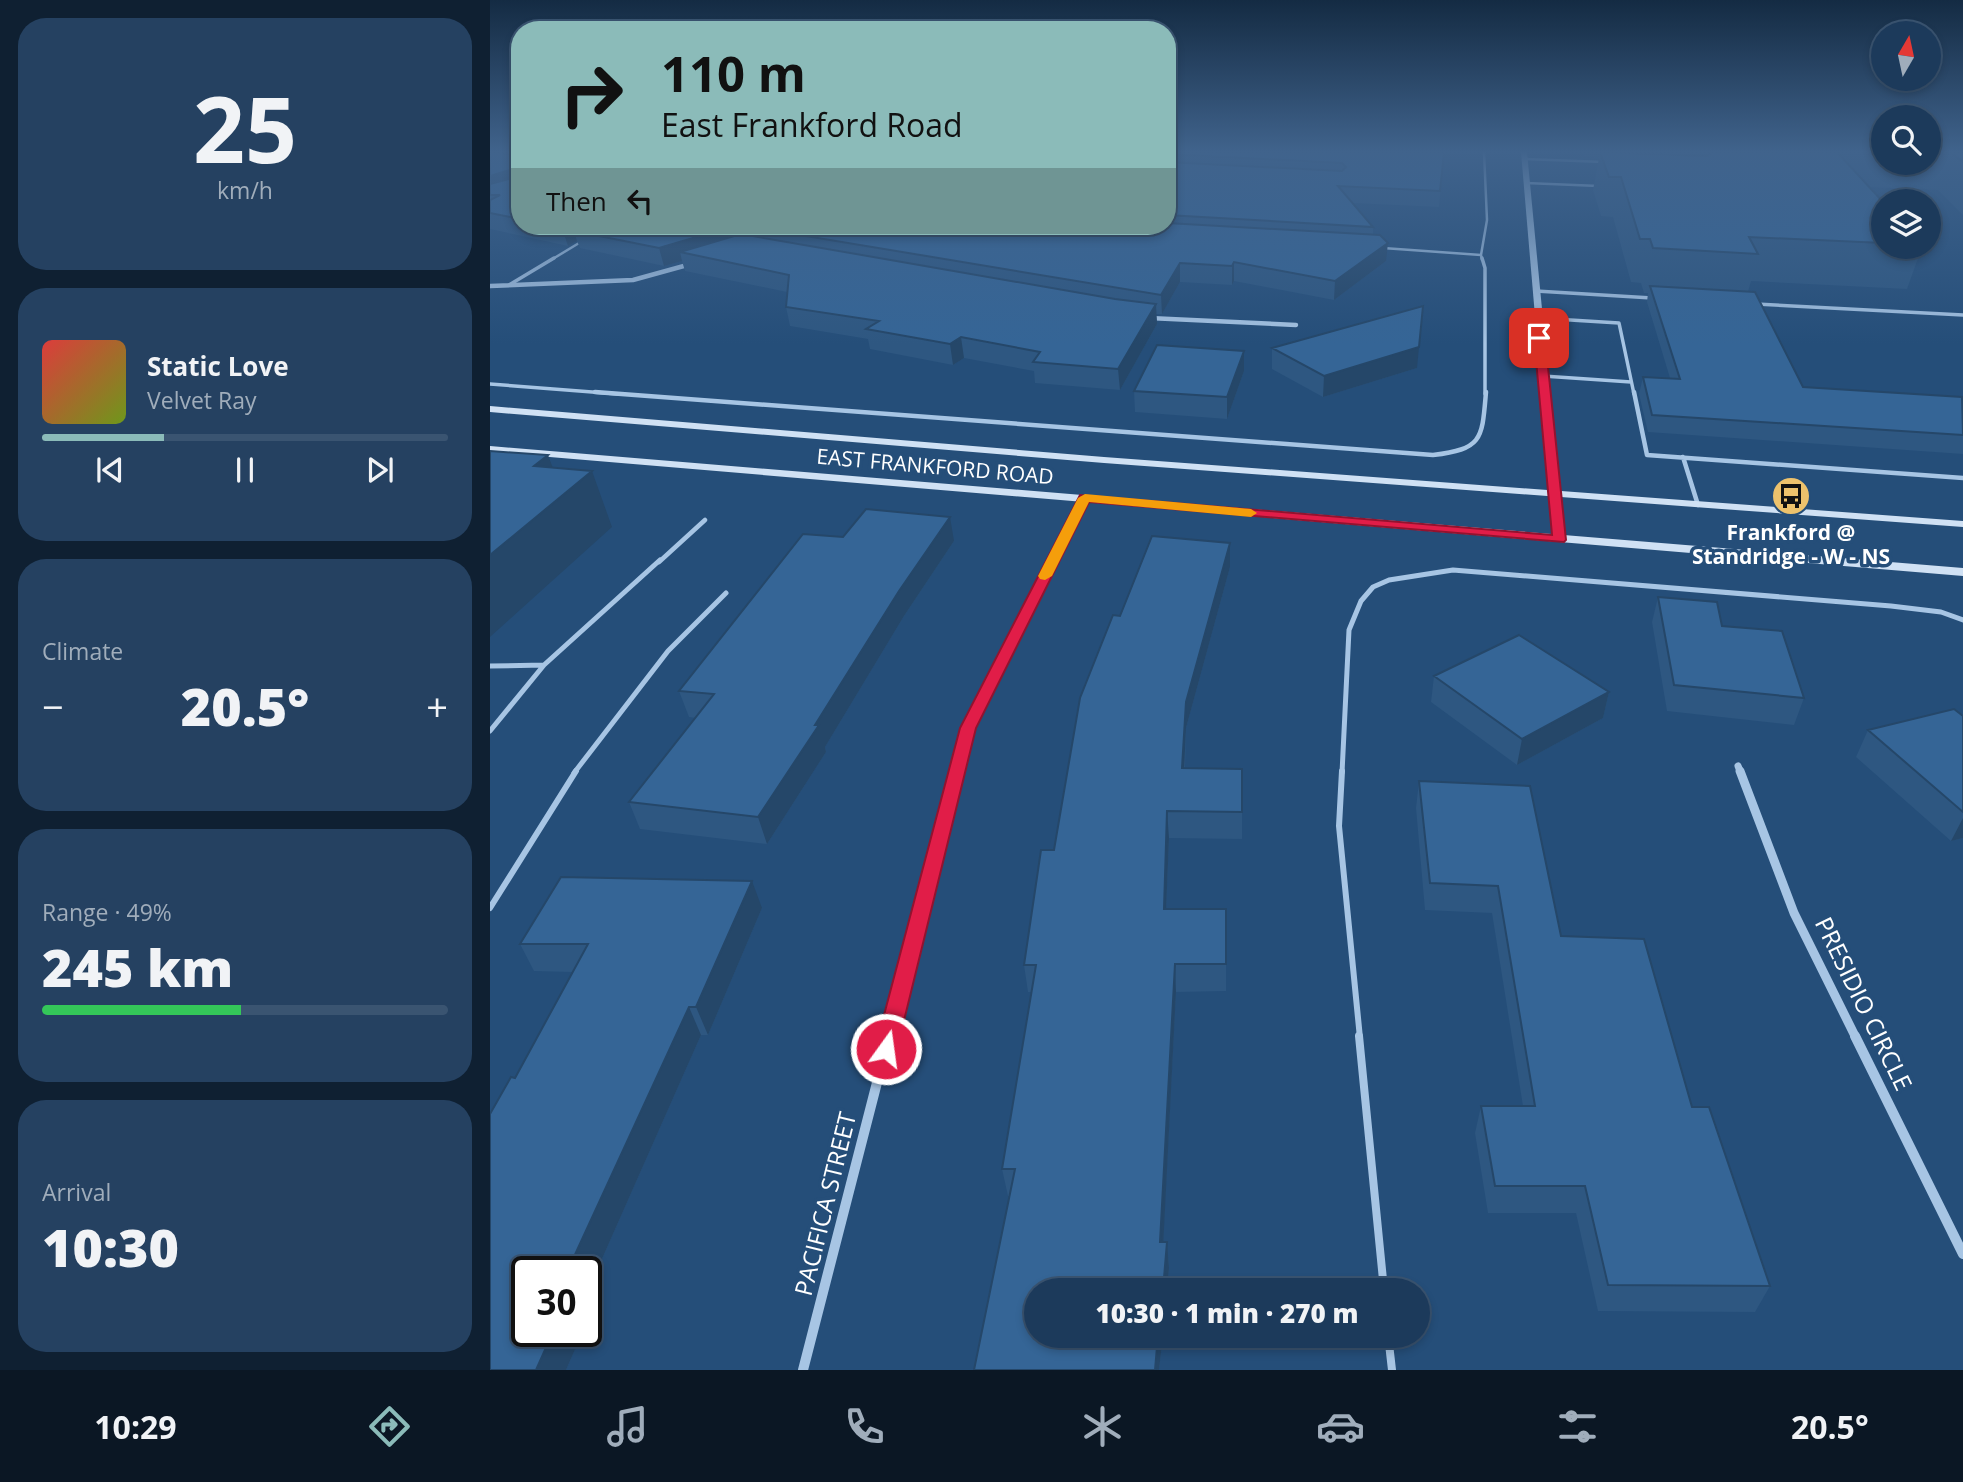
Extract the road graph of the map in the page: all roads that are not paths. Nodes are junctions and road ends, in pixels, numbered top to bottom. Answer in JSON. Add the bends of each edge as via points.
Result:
{"nodes":[{"id":1,"x":1486,"y":216,"type":"edge"},
{"id":2,"x":1529,"y":216,"type":"edge"},
{"id":3,"x":588,"y":238,"type":"edge"},
{"id":4,"x":1371,"y":248,"type":"edge"},
{"id":5,"x":1481,"y":255,"type":"junction"},
{"id":6,"x":697,"y":263,"type":"edge"},
{"id":7,"x":509,"y":285,"type":"junction"},
{"id":8,"x":490,"y":286,"type":"edge"},
{"id":9,"x":1535,"y":291,"type":"junction"},
{"id":10,"x":1659,"y":298,"type":"edge"},
{"id":11,"x":1756,"y":303,"type":"edge"},
{"id":12,"x":1963,"y":315,"type":"edge"},
{"id":13,"x":1144,"y":317,"type":"edge"},
{"id":14,"x":1538,"y":318,"type":"junction"},
{"id":15,"x":1296,"y":325,"type":"dead end"},
{"id":16,"x":1543,"y":376,"type":"junction"},
{"id":17,"x":1631,"y":382,"type":"junction"},
{"id":18,"x":490,"y":384,"type":"edge"},
{"id":19,"x":490,"y":409,"type":"edge"},
{"id":20,"x":490,"y":450,"type":"edge"},
{"id":21,"x":1683,"y":457,"type":"junction"},
{"id":22,"x":1963,"y":478,"type":"edge"},
{"id":23,"x":1554,"y":494,"type":"junction"},
{"id":24,"x":1085,"y":498,"type":"junction"},
{"id":25,"x":1698,"y":505,"type":"junction"},
{"id":26,"x":705,"y":520,"type":"dead end"},
{"id":27,"x":1963,"y":524,"type":"edge"},
{"id":28,"x":1559,"y":540,"type":"junction"},
{"id":29,"x":1963,"y":572,"type":"edge"},
{"id":30,"x":726,"y":593,"type":"dead end"},
{"id":31,"x":1963,"y":620,"type":"edge"},
{"id":32,"x":544,"y":665,"type":"junction"},
{"id":33,"x":490,"y":666,"type":"edge"},
{"id":34,"x":490,"y":731,"type":"edge"},
{"id":35,"x":1738,"y":766,"type":"dead end"},
{"id":36,"x":490,"y":908,"type":"edge"},
{"id":37,"x":1963,"y":1254,"type":"edge"},
{"id":38,"x":1383,"y":1278,"type":"edge"},
{"id":39,"x":1389,"y":1348,"type":"edge"},
{"id":40,"x":803,"y":1370,"type":"edge"},
{"id":41,"x":1392,"y":1370,"type":"edge"}],
"edges":[{"from":1,"to":5,"type":"lane"},
{"from":2,"to":9,"type":"street"},
{"from":3,"to":7,"type":"lane"},
{"from":4,"to":5,"type":"lane"},
{"from":5,"to":18,"type":"lane","via":[[1485,268],[1486,402],[1482,429],[1476,442],[1465,450],[1449,453]]},
{"from":6,"to":7,"type":"street","via":[[634,281]]},
{"from":7,"to":8,"type":"street"},
{"from":9,"to":10,"type":"lane"},
{"from":9,"to":14,"type":"street"},
{"from":11,"to":12,"type":"lane"},
{"from":13,"to":15,"type":"street"},
{"from":14,"to":16,"type":"street"},
{"from":14,"to":17,"type":"lane","via":[[1619,323]]},
{"from":16,"to":17,"type":"lane"},
{"from":16,"to":23,"type":"street"},
{"from":17,"to":21,"type":"lane","via":[[1647,455]]},
{"from":19,"to":23,"type":"main road","name":"EAST FRANKFORD ROAD"},
{"from":20,"to":24,"type":"main road","name":"EAST FRANKFORD ROAD"},
{"from":21,"to":22,"type":"lane"},
{"from":21,"to":25,"type":"lane"},
{"from":23,"to":25,"type":"main road","name":"EAST FRANKFORD ROAD"},
{"from":23,"to":28,"type":"street"},
{"from":24,"to":28,"type":"main road","name":"EAST FRANKFORD ROAD"},
{"from":24,"to":40,"type":"street","name":"PACIFICA STREET","via":[[968,728]]},
{"from":25,"to":27,"type":"main road","name":"EAST FRANKFORD ROAD"},
{"from":26,"to":32,"type":"lane"},
{"from":28,"to":29,"type":"main road","name":"EAST FRANKFORD ROAD"},
{"from":30,"to":36,"type":"lane","via":[[668,651],[563,788]]},
{"from":31,"to":38,"type":"lane","via":[[1941,612],[1891,606],[1453,570],[1373,587],[1360,601],[1349,630],[1339,826]]},
{"from":32,"to":33,"type":"lane"},
{"from":32,"to":34,"type":"lane"},
{"from":35,"to":37,"type":"street","name":"PRESIDIO CIRCLE","via":[[1794,913]]},
{"from":39,"to":41,"type":"lane"}]}
